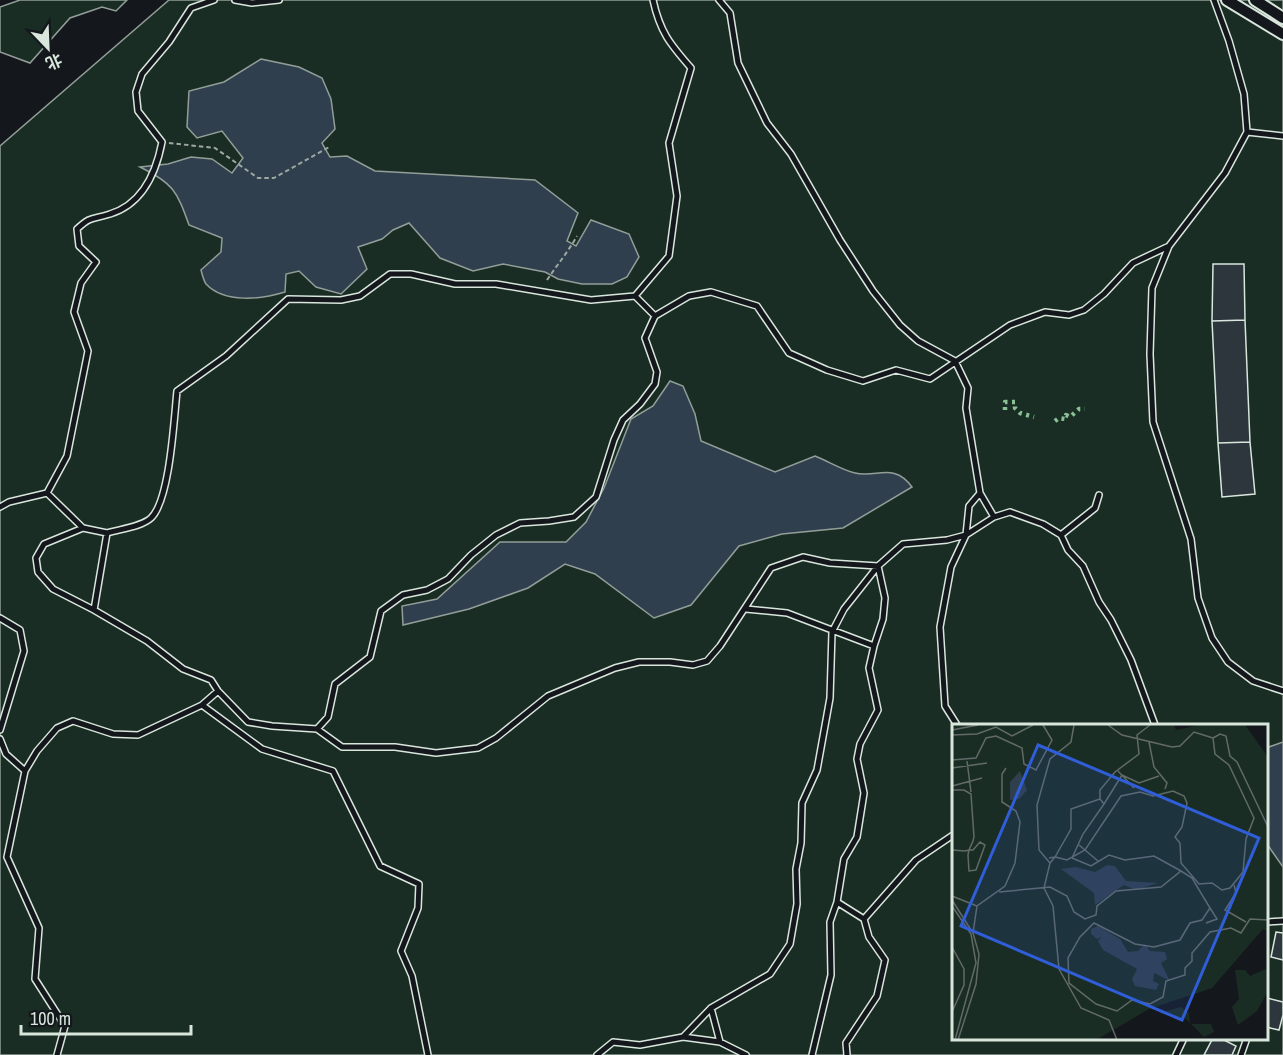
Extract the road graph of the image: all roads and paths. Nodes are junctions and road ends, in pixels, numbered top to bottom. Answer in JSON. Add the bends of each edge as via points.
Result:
{"nodes":[{"id":1,"x":214,"y":0,"type":"edge"},
{"id":2,"x":235,"y":0,"type":"edge"},
{"id":3,"x":279,"y":0,"type":"edge"},
{"id":4,"x":653,"y":0,"type":"edge"},
{"id":5,"x":719,"y":0,"type":"edge"},
{"id":6,"x":1214,"y":0,"type":"edge"},
{"id":7,"x":1227,"y":0,"type":"edge"},
{"id":8,"x":1255,"y":0,"type":"edge"},
{"id":9,"x":1283,"y":18,"type":"edge"},
{"id":10,"x":1283,"y":34,"type":"edge"},
{"id":11,"x":1247,"y":132,"type":"junction"},
{"id":12,"x":1283,"y":136,"type":"edge"},
{"id":13,"x":162,"y":142,"type":"junction"},
{"id":14,"x":331,"y":146,"type":"dead end"},
{"id":15,"x":577,"y":236,"type":"dead end"},
{"id":16,"x":1169,"y":246,"type":"junction"},
{"id":17,"x":547,"y":280,"type":"dead end"},
{"id":18,"x":635,"y":296,"type":"junction"},
{"id":19,"x":655,"y":316,"type":"junction"},
{"id":20,"x":955,"y":361,"type":"junction"},
{"id":21,"x":47,"y":493,"type":"junction"},
{"id":22,"x":980,"y":493,"type":"junction"},
{"id":23,"x":1099,"y":495,"type":"dead end"},
{"id":24,"x":0,"y":507,"type":"edge"},
{"id":25,"x":994,"y":516,"type":"junction"},
{"id":26,"x":83,"y":528,"type":"junction"},
{"id":27,"x":107,"y":533,"type":"junction"},
{"id":28,"x":966,"y":535,"type":"junction"},
{"id":29,"x":1061,"y":535,"type":"junction"},
{"id":30,"x":878,"y":566,"type":"junction"},
{"id":31,"x":746,"y":609,"type":"junction"},
{"id":32,"x":94,"y":610,"type":"junction"},
{"id":33,"x":0,"y":618,"type":"edge"},
{"id":34,"x":832,"y":632,"type":"junction"},
{"id":35,"x":874,"y":646,"type":"junction"},
{"id":36,"x":218,"y":691,"type":"junction"},
{"id":37,"x":1283,"y":691,"type":"edge"},
{"id":38,"x":202,"y":705,"type":"junction"},
{"id":39,"x":956,"y":724,"type":"edge"},
{"id":40,"x":1155,"y":724,"type":"edge"},
{"id":41,"x":317,"y":729,"type":"junction"},
{"id":42,"x":0,"y":730,"type":"edge"},
{"id":43,"x":0,"y":739,"type":"edge"},
{"id":44,"x":26,"y":771,"type":"junction"},
{"id":45,"x":952,"y":836,"type":"edge"},
{"id":46,"x":837,"y":902,"type":"junction"},
{"id":47,"x":864,"y":919,"type":"junction"},
{"id":48,"x":1283,"y":921,"type":"edge"},
{"id":49,"x":1268,"y":922,"type":"edge"},
{"id":50,"x":711,"y":1008,"type":"junction"},
{"id":51,"x":683,"y":1037,"type":"junction"},
{"id":52,"x":1183,"y":1040,"type":"edge"},
{"id":53,"x":1246,"y":1040,"type":"edge"},
{"id":54,"x":720,"y":1042,"type":"junction"},
{"id":55,"x":57,"y":1055,"type":"edge"},
{"id":56,"x":428,"y":1055,"type":"edge"},
{"id":57,"x":597,"y":1055,"type":"edge"},
{"id":58,"x":746,"y":1055,"type":"edge"},
{"id":59,"x":812,"y":1055,"type":"edge"},
{"id":60,"x":847,"y":1055,"type":"edge"},
{"id":61,"x":1176,"y":1055,"type":"edge"},
{"id":62,"x":1241,"y":1055,"type":"edge"}],
"edges":[{"from":1,"to":13,"type":"lane","via":[[191,8],[142,74],[136,92],[138,111]]},
{"from":2,"to":3,"type":"lane"},
{"from":4,"to":18,"type":"lane","via":[[666,40],[691,68],[669,143],[678,196],[669,256]]},
{"from":5,"to":20,"type":"lane","via":[[730,13],[738,63],[758,106],[873,291],[918,341]]},
{"from":6,"to":11,"type":"lane","via":[[1244,94]]},
{"from":7,"to":10,"type":"street"},
{"from":8,"to":9,"type":"street"},
{"from":11,"to":12,"type":"lane"},
{"from":11,"to":16,"type":"lane","via":[[1225,173]]},
{"from":13,"to":14,"type":"path","via":[[215,148],[258,178],[286,173]]},
{"from":13,"to":21,"type":"lane","via":[[151,181],[133,201],[111,214],[89,218],[77,229],[79,246],[96,262],[81,283],[74,312],[88,351],[67,456]]},
{"from":15,"to":17,"type":"path"},
{"from":16,"to":20,"type":"lane","via":[[1132,263],[1084,310],[1069,315],[1045,312],[1010,325]]},
{"from":16,"to":37,"type":"lane","via":[[1152,288],[1149,354],[1153,422],[1191,539],[1198,598],[1212,638],[1228,662],[1253,681]]},
{"from":18,"to":19,"type":"lane"},
{"from":18,"to":27,"type":"lane","via":[[591,300],[496,284],[455,284],[411,274],[390,274],[360,296],[341,300],[288,299],[226,356],[177,391],[165,493],[152,518]]},
{"from":19,"to":20,"type":"lane","via":[[688,296],[711,292],[736,299],[756,306],[789,353],[863,381],[896,370],[930,379]]},
{"from":19,"to":41,"type":"lane","via":[[645,338],[657,372],[655,384],[622,420],[596,497],[574,517],[520,523],[496,535],[448,579],[427,590],[403,595],[381,611],[370,657],[335,684],[328,717]]},
{"from":20,"to":22,"type":"lane","via":[[968,388],[966,408]]},
{"from":21,"to":24,"type":"lane"},
{"from":21,"to":26,"type":"lane"},
{"from":22,"to":25,"type":"lane"},
{"from":22,"to":28,"type":"lane","via":[[969,507]]},
{"from":23,"to":29,"type":"lane","via":[[1095,508]]},
{"from":25,"to":28,"type":"lane"},
{"from":25,"to":29,"type":"lane","via":[[1010,512]]},
{"from":26,"to":27,"type":"lane"},
{"from":26,"to":32,"type":"lane","via":[[44,544],[36,558],[38,572],[53,589]]},
{"from":27,"to":32,"type":"lane"},
{"from":28,"to":30,"type":"lane","via":[[903,544]]},
{"from":28,"to":39,"type":"lane","via":[[951,567],[940,627],[945,706]]},
{"from":29,"to":40,"type":"lane","via":[[1083,566],[1131,660]]},
{"from":30,"to":31,"type":"lane","via":[[803,557],[771,568]]},
{"from":30,"to":34,"type":"lane","via":[[844,609]]},
{"from":30,"to":35,"type":"lane","via":[[885,598]]},
{"from":31,"to":34,"type":"lane","via":[[787,613]]},
{"from":31,"to":41,"type":"lane","via":[[707,661],[693,665],[639,662],[615,668],[548,696],[478,748],[436,753],[395,747],[342,747]]},
{"from":32,"to":36,"type":"lane","via":[[147,640],[183,669],[212,680]]},
{"from":33,"to":42,"type":"lane","via":[[20,630],[24,651]]},
{"from":34,"to":35,"type":"lane"},
{"from":34,"to":50,"type":"lane","via":[[828,708],[817,770],[802,803],[797,904],[790,944],[770,974]]},
{"from":35,"to":46,"type":"lane","via":[[869,668],[878,710],[856,759],[864,793],[857,837],[844,859]]},
{"from":36,"to":38,"type":"lane"},
{"from":36,"to":41,"type":"lane","via":[[248,722]]},
{"from":38,"to":44,"type":"lane","via":[[138,735],[113,734],[73,721],[57,728]]},
{"from":38,"to":56,"type":"lane","via":[[262,749],[333,771],[380,866],[419,884],[418,908],[401,951],[412,976]]},
{"from":43,"to":44,"type":"lane","via":[[6,754]]},
{"from":44,"to":55,"type":"lane","via":[[8,857],[39,928],[35,979],[65,1026]]},
{"from":45,"to":47,"type":"lane","via":[[916,860]]},
{"from":46,"to":47,"type":"lane"},
{"from":46,"to":59,"type":"lane","via":[[830,922],[831,975]]},
{"from":47,"to":60,"type":"lane","via":[[869,937],[885,960],[877,996],[846,1043]]},
{"from":48,"to":49,"type":"lane"},
{"from":50,"to":51,"type":"lane"},
{"from":50,"to":54,"type":"lane"},
{"from":51,"to":54,"type":"lane"},
{"from":51,"to":57,"type":"lane","via":[[640,1045],[613,1042]]},
{"from":52,"to":61,"type":"lane"},
{"from":53,"to":62,"type":"lane"},
{"from":54,"to":58,"type":"lane"}]}
